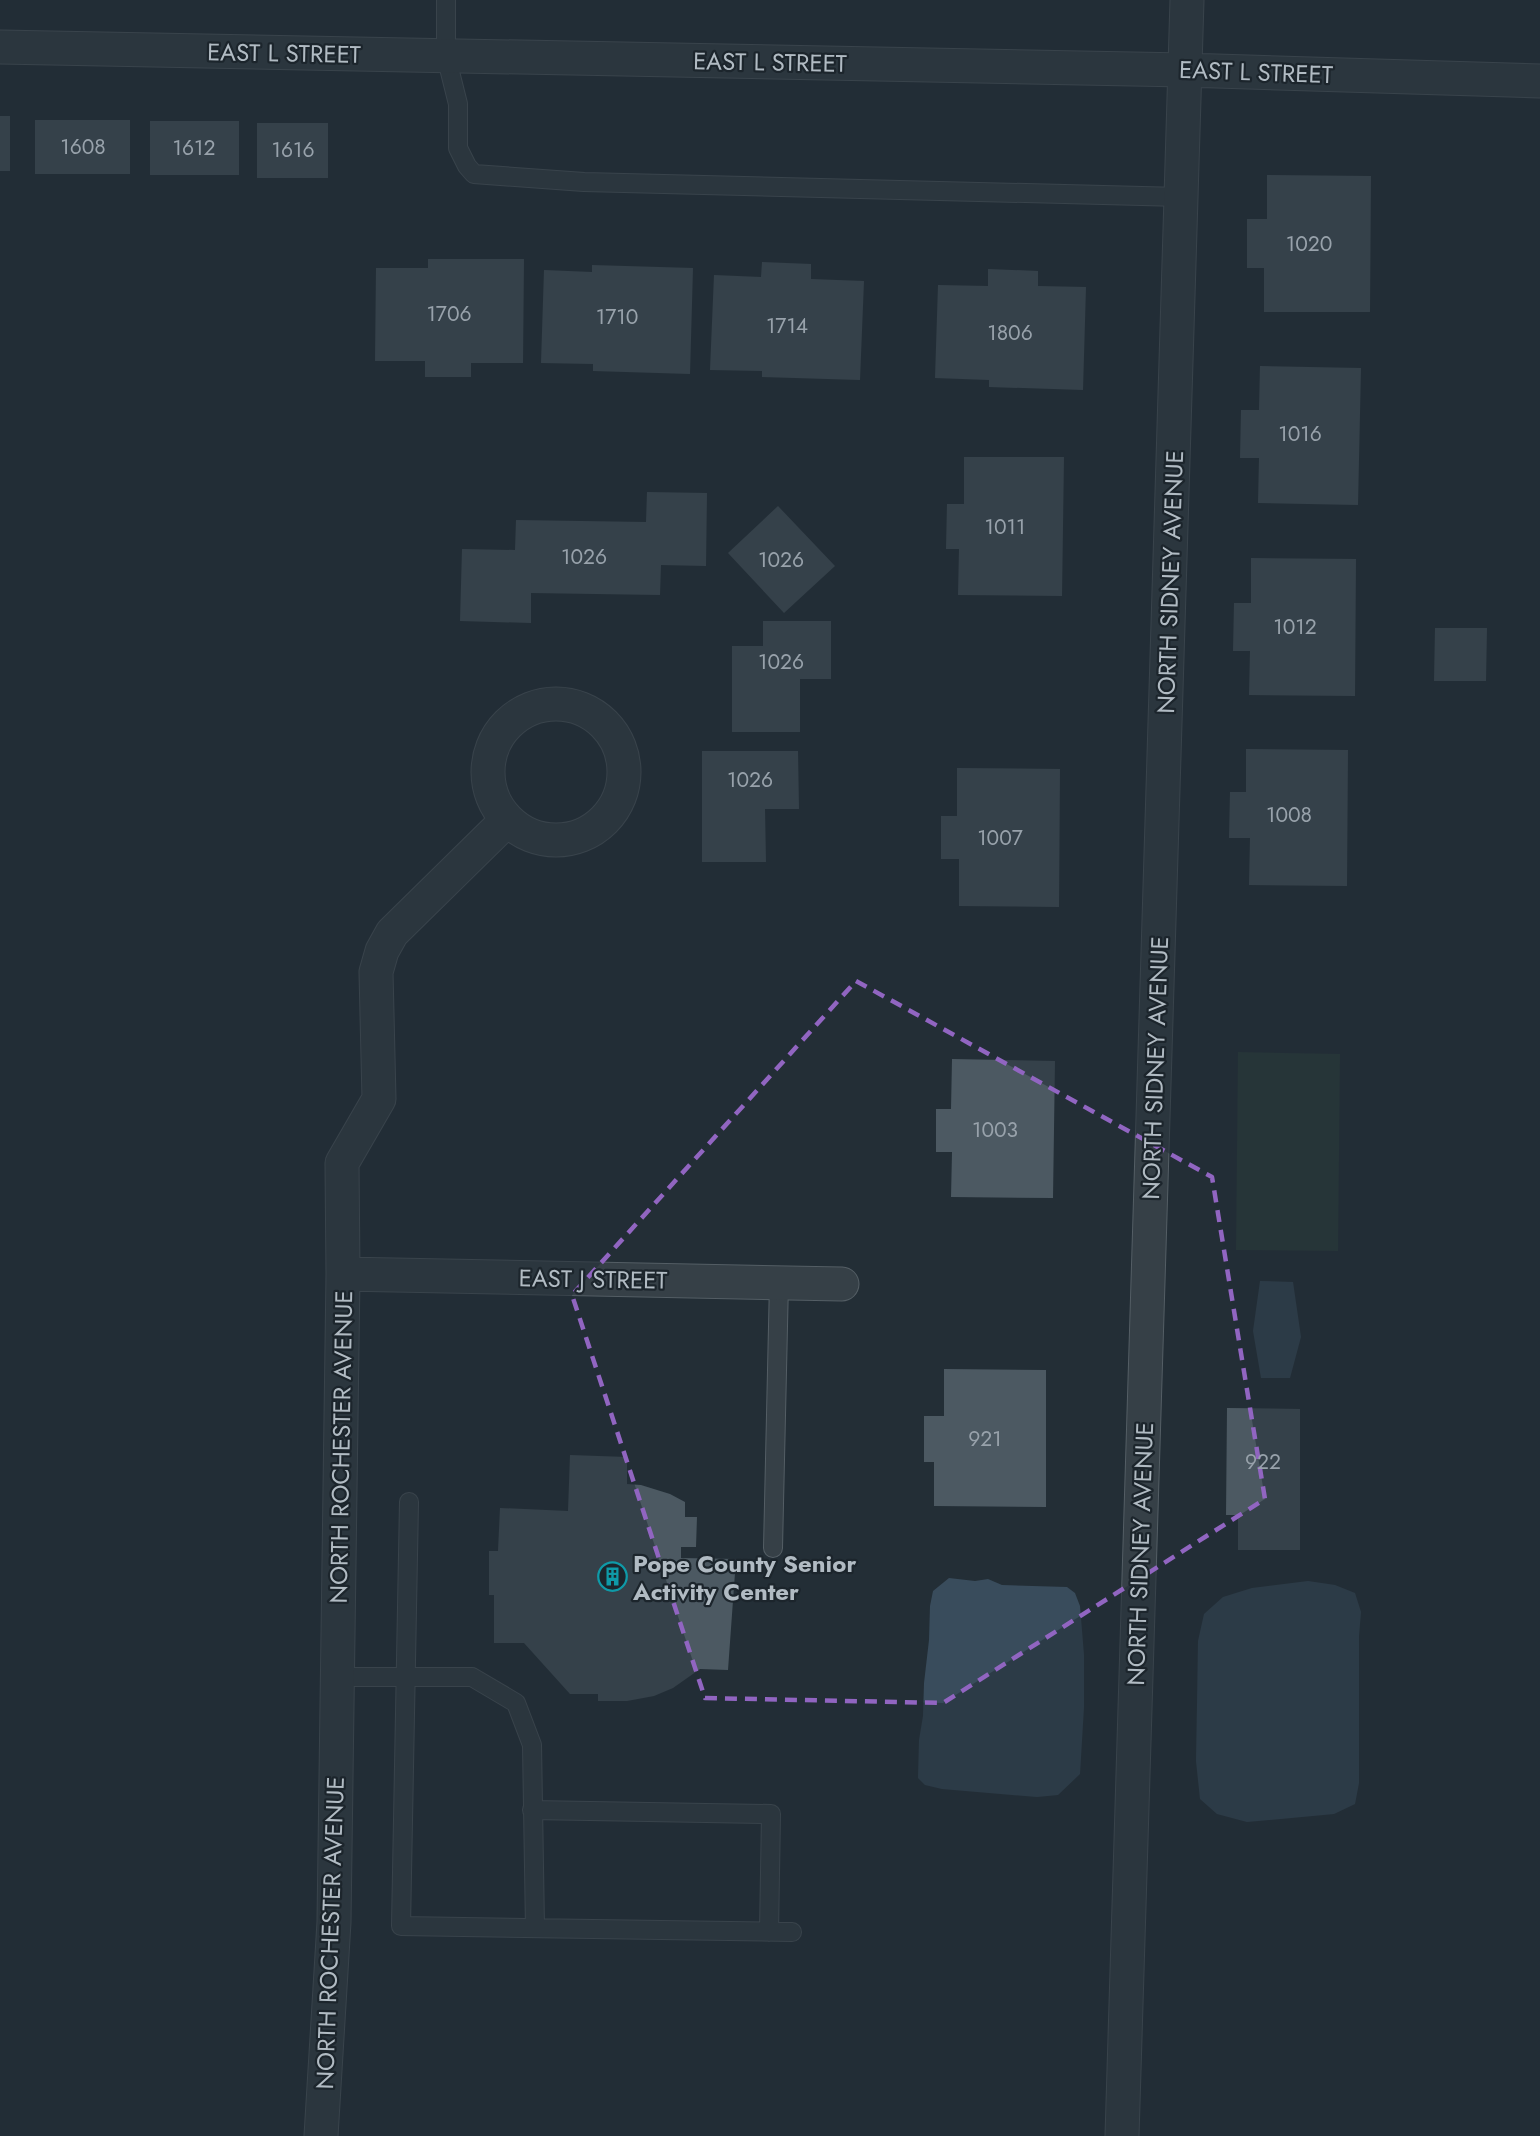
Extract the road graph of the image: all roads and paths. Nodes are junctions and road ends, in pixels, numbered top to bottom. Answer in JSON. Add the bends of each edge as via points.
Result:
{"nodes":[{"id":1,"x":446,"y":0,"type":"edge"},
{"id":2,"x":1187,"y":0,"type":"edge"},
{"id":3,"x":0,"y":47,"type":"edge"},
{"id":4,"x":446,"y":56,"type":"junction"},
{"id":5,"x":1185,"y":70,"type":"junction"},
{"id":6,"x":1540,"y":81,"type":"edge"},
{"id":7,"x":1181,"y":197,"type":"junction"},
{"id":8,"x":507,"y":820,"type":"junction"},
{"id":9,"x":344,"y":1274,"type":"junction"},
{"id":10,"x":779,"y":1282,"type":"junction"},
{"id":11,"x":842,"y":1284,"type":"dead end"},
{"id":12,"x":410,"y":1503,"type":"dead end"},
{"id":13,"x":773,"y":1548,"type":"dead end"},
{"id":14,"x":338,"y":1677,"type":"junction"},
{"id":15,"x":406,"y":1677,"type":"junction"},
{"id":16,"x":532,"y":1810,"type":"junction"},
{"id":17,"x":535,"y":1928,"type":"junction"},
{"id":18,"x":769,"y":1932,"type":"junction"},
{"id":19,"x":792,"y":1932,"type":"dead end"},
{"id":20,"x":321,"y":2136,"type":"edge"},
{"id":21,"x":1122,"y":2136,"type":"edge"}],
"edges":[{"from":1,"to":4,"type":"lane"},
{"from":2,"to":5,"type":"street","name":"NORTH SIDNEY AVENUE"},
{"from":3,"to":4,"type":"street","name":"EAST L STREET"},
{"from":4,"to":5,"type":"street","name":"EAST L STREET"},
{"from":4,"to":7,"type":"lane","via":[[458,104],[458,148],[474,174],[584,182]]},
{"from":5,"to":6,"type":"street","name":"EAST L STREET"},
{"from":5,"to":7,"type":"street","name":"NORTH SIDNEY AVENUE"},
{"from":7,"to":21,"type":"street","name":"NORTH SIDNEY AVENUE"},
{"from":8,"to":8,"type":"street","via":[[529,835],[556,841],[582,835],[604,821],[620,799],[625,773],[620,746],[606,724],[583,709],[557,704],[531,708],[508,723],[493,745],[488,771],[493,798]]},
{"from":8,"to":9,"type":"street","name":"NORTH ROCHESTER AVENUE","via":[[392,933],[382,951],[376,972],[379,1099],[342,1163]]},
{"from":9,"to":10,"type":"street","name":"EAST J STREET"},
{"from":9,"to":14,"type":"street","name":"NORTH ROCHESTER AVENUE"},
{"from":10,"to":11,"type":"street","name":"EAST J STREET"},
{"from":10,"to":13,"type":"lane"},
{"from":12,"to":15,"type":"lane"},
{"from":14,"to":15,"type":"lane"},
{"from":14,"to":20,"type":"street","name":"NORTH ROCHESTER AVENUE","via":[[334,1922]]},
{"from":15,"to":16,"type":"lane","via":[[472,1677],[516,1703],[532,1744]]},
{"from":15,"to":17,"type":"lane","via":[[401,1926]]},
{"from":16,"to":17,"type":"lane"},
{"from":16,"to":18,"type":"lane","via":[[771,1814]]},
{"from":17,"to":18,"type":"lane"},
{"from":18,"to":19,"type":"lane"}]}
